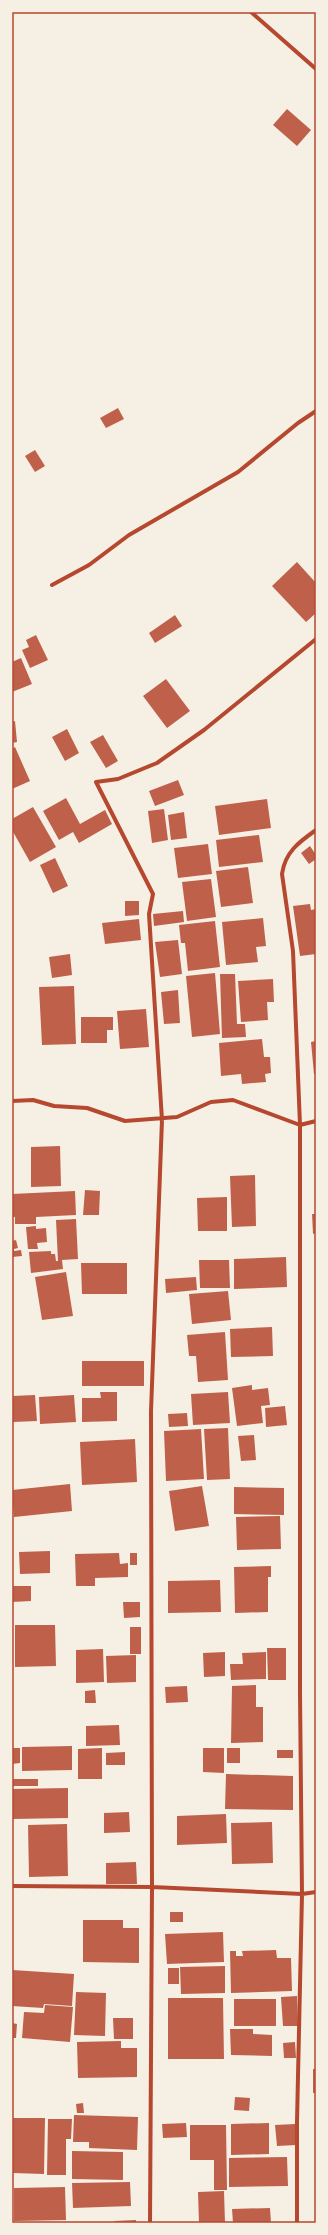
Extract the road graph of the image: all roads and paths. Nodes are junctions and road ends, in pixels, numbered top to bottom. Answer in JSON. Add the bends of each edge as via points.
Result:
{"nodes":[{"id":1,"x":251,"y":12,"type":"edge"},
{"id":2,"x":316,"y":69,"type":"edge"},
{"id":3,"x":316,"y":411,"type":"edge"},
{"id":4,"x":52,"y":585,"type":"dead end"},
{"id":5,"x":316,"y":639,"type":"edge"},
{"id":6,"x":316,"y":830,"type":"edge"},
{"id":7,"x":12,"y":1101,"type":"edge"},
{"id":8,"x":162,"y":1120,"type":"junction"},
{"id":9,"x":316,"y":1122,"type":"edge"},
{"id":10,"x":300,"y":1125,"type":"junction"},
{"id":11,"x":12,"y":1886,"type":"edge"},
{"id":12,"x":152,"y":1887,"type":"junction"},
{"id":13,"x":316,"y":1892,"type":"edge"},
{"id":14,"x":302,"y":1894,"type":"junction"},
{"id":15,"x":150,"y":2223,"type":"edge"},
{"id":16,"x":297,"y":2223,"type":"edge"}],
"edges":[{"from":1,"to":2,"type":"street"},
{"from":3,"to":4,"type":"street","via":[[238,472],[129,535],[89,564]]},
{"from":5,"to":8,"type":"street","via":[[204,730],[157,763],[118,779],[96,782],[153,894],[149,914]]},
{"from":6,"to":10,"type":"street","via":[[288,854],[283,862],[282,874],[293,951]]},
{"from":7,"to":8,"type":"street","via":[[33,1100],[54,1106],[87,1108],[125,1121]]},
{"from":8,"to":10,"type":"street","via":[[177,1118],[211,1102],[233,1100]]},
{"from":8,"to":12,"type":"street","via":[[151,1411]]},
{"from":9,"to":10,"type":"street"},
{"from":10,"to":14,"type":"street"},
{"from":11,"to":12,"type":"street"},
{"from":12,"to":14,"type":"street"},
{"from":12,"to":15,"type":"street"},
{"from":13,"to":14,"type":"street"},
{"from":14,"to":16,"type":"street"}]}
